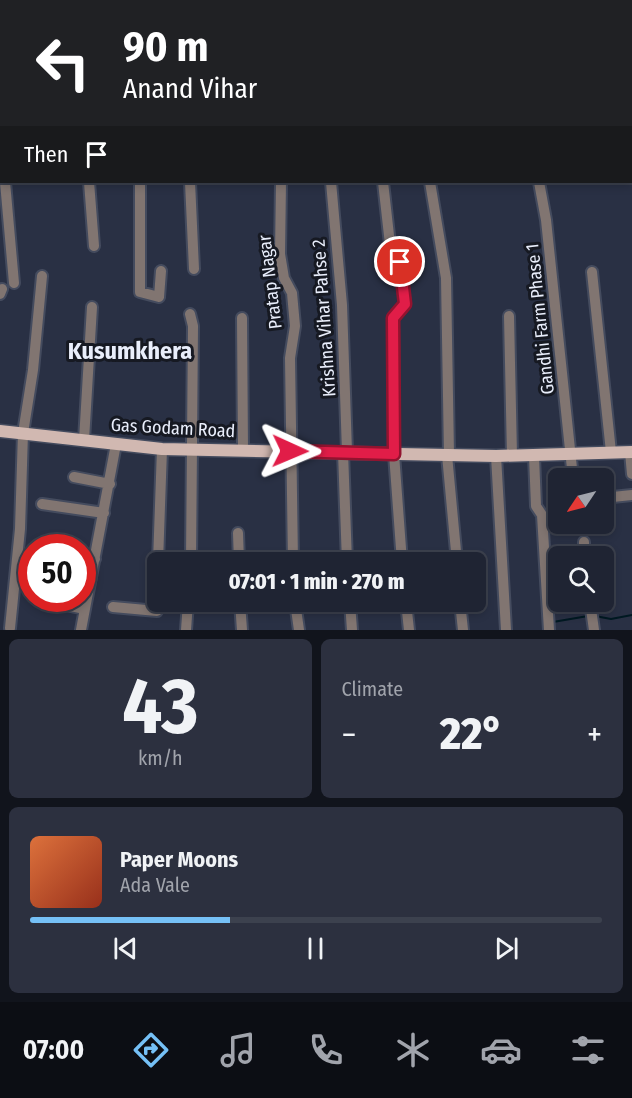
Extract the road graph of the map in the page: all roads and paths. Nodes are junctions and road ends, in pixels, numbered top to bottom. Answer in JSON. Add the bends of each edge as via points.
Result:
{"nodes":[{"id":1,"x":5,"y":183,"type":"edge"},
{"id":2,"x":89,"y":183,"type":"edge"},
{"id":3,"x":140,"y":183,"type":"edge"},
{"id":4,"x":190,"y":183,"type":"edge"},
{"id":5,"x":281,"y":183,"type":"edge"},
{"id":6,"x":331,"y":183,"type":"edge"},
{"id":7,"x":382,"y":183,"type":"edge"},
{"id":8,"x":430,"y":183,"type":"edge"},
{"id":9,"x":539,"y":183,"type":"edge"},
{"id":10,"x":94,"y":246,"type":"dead end"},
{"id":11,"x":194,"y":269,"type":"dead end"},
{"id":12,"x":161,"y":272,"type":"dead end"},
{"id":13,"x":592,"y":272,"type":"dead end"},
{"id":14,"x":42,"y":276,"type":"dead end"},
{"id":15,"x":14,"y":283,"type":"dead end"},
{"id":16,"x":92,"y":307,"type":"dead end"},
{"id":17,"x":190,"y":314,"type":"dead end"},
{"id":18,"x":509,"y":316,"type":"dead end"},
{"id":19,"x":242,"y":318,"type":"dead end"},
{"id":20,"x":0,"y":431,"type":"edge"},
{"id":21,"x":23,"y":433,"type":"junction"},
{"id":22,"x":84,"y":440,"type":"junction"},
{"id":23,"x":116,"y":444,"type":"junction"},
{"id":24,"x":162,"y":449,"type":"junction"},
{"id":25,"x":192,"y":450,"type":"junction"},
{"id":26,"x":243,"y":450,"type":"junction"},
{"id":27,"x":290,"y":451,"type":"junction"},
{"id":28,"x":345,"y":452,"type":"junction"},
{"id":29,"x":611,"y":452,"type":"junction"},
{"id":30,"x":631,"y":452,"type":"edge"},
{"id":31,"x":394,"y":454,"type":"junction"},
{"id":32,"x":570,"y":454,"type":"junction"},
{"id":33,"x":448,"y":455,"type":"junction"},
{"id":34,"x":496,"y":456,"type":"junction"},
{"id":35,"x":512,"y":456,"type":"junction"},
{"id":36,"x":534,"y":456,"type":"junction"},
{"id":37,"x":572,"y":468,"type":"edge"},
{"id":38,"x":632,"y":474,"type":"edge"},
{"id":39,"x":74,"y":477,"type":"dead end"},
{"id":40,"x":110,"y":484,"type":"junction"},
{"id":41,"x":632,"y":495,"type":"edge"},
{"id":42,"x":614,"y":497,"type":"edge"},
{"id":43,"x":42,"y":504,"type":"dead end"},
{"id":44,"x":104,"y":513,"type":"junction"},
{"id":45,"x":238,"y":532,"type":"dead end"},
{"id":46,"x":584,"y":542,"type":"dead end"},
{"id":47,"x":584,"y":546,"type":"edge"},
{"id":48,"x":96,"y":550,"type":"edge"},
{"id":49,"x":158,"y":552,"type":"edge"},
{"id":50,"x":191,"y":552,"type":"edge"},
{"id":51,"x":239,"y":552,"type":"edge"},
{"id":52,"x":293,"y":552,"type":"edge"},
{"id":53,"x":347,"y":552,"type":"edge"},
{"id":54,"x":401,"y":552,"type":"edge"},
{"id":55,"x":456,"y":552,"type":"edge"},
{"id":56,"x":113,"y":607,"type":"dead end"},
{"id":57,"x":147,"y":610,"type":"edge"},
{"id":58,"x":84,"y":612,"type":"edge"},
{"id":59,"x":187,"y":612,"type":"edge"},
{"id":60,"x":241,"y":612,"type":"edge"},
{"id":61,"x":297,"y":612,"type":"edge"},
{"id":62,"x":351,"y":612,"type":"edge"},
{"id":63,"x":407,"y":612,"type":"edge"},
{"id":64,"x":461,"y":612,"type":"edge"},
{"id":65,"x":591,"y":612,"type":"edge"},
{"id":66,"x":10,"y":628,"type":"dead end"},
{"id":67,"x":81,"y":630,"type":"edge"},
{"id":68,"x":186,"y":630,"type":"edge"},
{"id":69,"x":242,"y":630,"type":"edge"},
{"id":70,"x":299,"y":630,"type":"edge"},
{"id":71,"x":352,"y":630,"type":"edge"},
{"id":72,"x":409,"y":630,"type":"edge"},
{"id":73,"x":463,"y":630,"type":"edge"},
{"id":74,"x":507,"y":630,"type":"edge"},
{"id":75,"x":549,"y":630,"type":"edge"},
{"id":76,"x":594,"y":630,"type":"edge"}],
"edges":[{"from":1,"to":15,"type":"street"},
{"from":2,"to":10,"type":"street"},
{"from":3,"to":12,"type":"street","via":[[140,292],[159,297]]},
{"from":4,"to":11,"type":"street"},
{"from":5,"to":27,"type":"street","name":"Pratap Nagar","via":[[280,254],[284,278],[292,293],[295,326],[290,358]]},
{"from":6,"to":28,"type":"street","name":"Krishna Vihar Pahse 2","via":[[343,314]]},
{"from":7,"to":31,"type":"street","via":[[393,262],[400,262],[405,304],[393,318]]},
{"from":8,"to":33,"type":"street","via":[[446,278]]},
{"from":9,"to":32,"type":"street","name":"Gandhi Farm Phase 1"},
{"from":13,"to":29,"type":"street"},
{"from":14,"to":21,"type":"street"},
{"from":16,"to":22,"type":"street"},
{"from":17,"to":25,"type":"street"},
{"from":18,"to":35,"type":"street"},
{"from":19,"to":26,"type":"street"},
{"from":20,"to":21,"type":"main road","name":"Gas Godam Road"},
{"from":21,"to":22,"type":"main road","name":"Gas Godam Road"},
{"from":21,"to":66,"type":"street","via":[[20,529]]},
{"from":22,"to":23,"type":"main road","name":"Gas Godam Road"},
{"from":23,"to":24,"type":"main road","name":"Gas Godam Road"},
{"from":23,"to":40,"type":"street"},
{"from":24,"to":25,"type":"main road","name":"Gas Godam Road"},
{"from":24,"to":49,"type":"street"},
{"from":25,"to":26,"type":"main road","name":"Gas Godam Road"},
{"from":25,"to":50,"type":"street"},
{"from":26,"to":27,"type":"main road","name":"Gas Godam Road"},
{"from":27,"to":28,"type":"main road","name":"Gas Godam Road"},
{"from":27,"to":52,"type":"street","name":"Pratap Nagar"},
{"from":28,"to":31,"type":"main road","name":"Gas Godam Road"},
{"from":28,"to":53,"type":"street","name":"Krishna Vihar Pahse 2"},
{"from":29,"to":30,"type":"main road","name":"Gas Godam Road"},
{"from":29,"to":32,"type":"main road","name":"Gas Godam Road"},
{"from":30,"to":38,"type":"street"},
{"from":31,"to":33,"type":"main road","name":"Gas Godam Road"},
{"from":31,"to":54,"type":"street"},
{"from":32,"to":36,"type":"main road","name":"Gas Godam Road"},
{"from":32,"to":37,"type":"street","name":"Gandhi Farm Phase 1"},
{"from":33,"to":34,"type":"main road","name":"Gas Godam Road"},
{"from":33,"to":55,"type":"street"},
{"from":34,"to":35,"type":"main road","name":"Gas Godam Road"},
{"from":34,"to":74,"type":"street"},
{"from":35,"to":36,"type":"main road","name":"Gas Godam Road"},
{"from":36,"to":75,"type":"street"},
{"from":39,"to":40,"type":"street"},
{"from":40,"to":44,"type":"street"},
{"from":41,"to":42,"type":"street"},
{"from":43,"to":44,"type":"street"},
{"from":44,"to":48,"type":"street"},
{"from":45,"to":51,"type":"street"},
{"from":46,"to":47,"type":"street"},
{"from":56,"to":57,"type":"street"},
{"from":58,"to":67,"type":"street"},
{"from":59,"to":68,"type":"street"},
{"from":60,"to":69,"type":"street"},
{"from":61,"to":70,"type":"street"},
{"from":62,"to":71,"type":"street"},
{"from":63,"to":72,"type":"street"},
{"from":64,"to":73,"type":"street"},
{"from":65,"to":76,"type":"street"}]}
